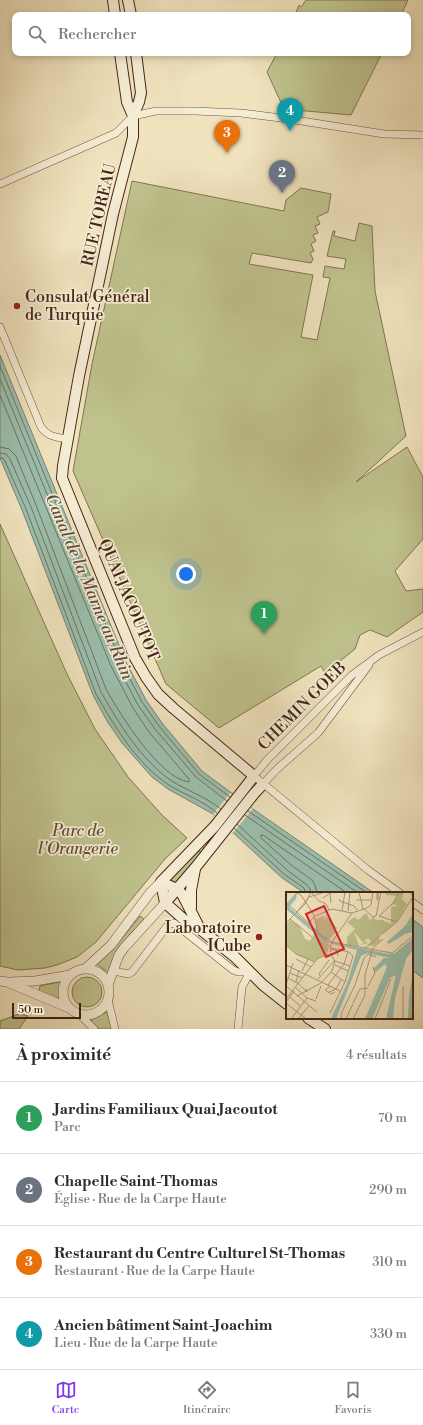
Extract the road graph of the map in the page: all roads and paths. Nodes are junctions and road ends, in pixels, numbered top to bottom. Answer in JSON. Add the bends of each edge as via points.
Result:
{"nodes":[{"id":1,"x":113,"y":0,"type":"edge"},
{"id":2,"x":128,"y":0,"type":"edge"},
{"id":3,"x":115,"y":12,"type":"edge"},
{"id":4,"x":130,"y":12,"type":"edge"},
{"id":5,"x":120,"y":56,"type":"edge"},
{"id":6,"x":136,"y":56,"type":"edge"},
{"id":7,"x":133,"y":116,"type":"junction"},
{"id":8,"x":423,"y":135,"type":"edge"},
{"id":9,"x":0,"y":184,"type":"edge"},
{"id":10,"x":0,"y":327,"type":"edge"},
{"id":11,"x":67,"y":439,"type":"junction"},
{"id":12,"x":423,"y":632,"type":"edge"},
{"id":13,"x":373,"y":659,"type":"junction"},
{"id":14,"x":254,"y":776,"type":"junction"},
{"id":15,"x":263,"y":784,"type":"junction"},
{"id":16,"x":248,"y":792,"type":"junction"},
{"id":17,"x":195,"y":868,"type":"junction"},
{"id":18,"x":161,"y":882,"type":"junction"},
{"id":19,"x":177,"y":889,"type":"junction"},
{"id":20,"x":399,"y":892,"type":"edge"},
{"id":21,"x":165,"y":903,"type":"junction"},
{"id":22,"x":413,"y":903,"type":"edge"},
{"id":23,"x":190,"y":910,"type":"junction"},
{"id":24,"x":423,"y":910,"type":"edge"},
{"id":25,"x":200,"y":929,"type":"junction"},
{"id":26,"x":85,"y":969,"type":"junction"},
{"id":27,"x":114,"y":971,"type":"junction"},
{"id":28,"x":250,"y":972,"type":"junction"},
{"id":29,"x":70,"y":975,"type":"junction"},
{"id":30,"x":4,"y":981,"type":"edge"},
{"id":31,"x":108,"y":985,"type":"junction"},
{"id":32,"x":108,"y":1000,"type":"junction"},
{"id":33,"x":286,"y":1003,"type":"edge"},
{"id":34,"x":69,"y":1008,"type":"junction"},
{"id":35,"x":80,"y":1015,"type":"junction"},
{"id":36,"x":310,"y":1019,"type":"edge"},
{"id":37,"x":94,"y":1029,"type":"edge"},
{"id":38,"x":115,"y":1029,"type":"edge"},
{"id":39,"x":238,"y":1029,"type":"edge"},
{"id":40,"x":325,"y":1029,"type":"edge"}],
"edges":[{"from":1,"to":3,"type":"main road"},
{"from":2,"to":4,"type":"main road"},
{"from":5,"to":7,"type":"main road","via":[[127,102]]},
{"from":6,"to":7,"type":"main road","via":[[141,93]]},
{"from":7,"to":8,"type":"street","via":[[156,111],[241,113],[384,134]]},
{"from":7,"to":9,"type":"street","via":[[116,134]]},
{"from":7,"to":11,"type":"main road","name":"RUE TOREAU","via":[[133,137],[113,214]]},
{"from":10,"to":11,"type":"street","via":[[41,427],[49,435]]},
{"from":11,"to":14,"type":"main road","name":"QUAI JACOUTOT","via":[[62,478],[135,658],[158,694]]},
{"from":12,"to":13,"type":"street","name":"CHEMIN GOEB"},
{"from":13,"to":14,"type":"street","name":"CHEMIN GOEB","via":[[352,675]]},
{"from":13,"to":15,"type":"street","name":"CHEMIN GOEB","via":[[318,733]]},
{"from":14,"to":15,"type":"street","name":"QUAI JACOUTOT"},
{"from":14,"to":16,"type":"main road"},
{"from":15,"to":16,"type":"main road"},
{"from":15,"to":20,"type":"street","name":"QUAI JACOUTOT"},
{"from":16,"to":17,"type":"main road","via":[[223,833]]},
{"from":16,"to":18,"type":"main road"},
{"from":17,"to":19,"type":"main road"},
{"from":17,"to":23,"type":"main road"},
{"from":18,"to":19,"type":"main road"},
{"from":18,"to":21,"type":"main road"},
{"from":18,"to":26,"type":"street","via":[[111,945]]},
{"from":19,"to":21,"type":"main road"},
{"from":19,"to":23,"type":"main road"},
{"from":21,"to":25,"type":"main road","via":[[189,924]]},
{"from":21,"to":27,"type":"street","via":[[124,948]]},
{"from":22,"to":24,"type":"street"},
{"from":23,"to":25,"type":"main road"},
{"from":25,"to":28,"type":"main road"},
{"from":26,"to":29,"type":"street"},
{"from":26,"to":31,"type":"street","via":[[103,976]]},
{"from":27,"to":28,"type":"street","via":[[128,974],[132,972],[168,925],[174,923],[233,970]]},
{"from":27,"to":31,"type":"street"},
{"from":28,"to":33,"type":"main road"},
{"from":28,"to":39,"type":"street","via":[[242,987]]},
{"from":29,"to":30,"type":"street","via":[[35,981]]},
{"from":29,"to":34,"type":"street","via":[[65,983],[63,996]]},
{"from":30,"to":34,"type":"street"},
{"from":31,"to":32,"type":"street"},
{"from":32,"to":35,"type":"street","via":[[101,1011],[90,1016]]},
{"from":32,"to":38,"type":"street"},
{"from":34,"to":35,"type":"street"},
{"from":35,"to":37,"type":"street"},
{"from":36,"to":40,"type":"main road"}]}
